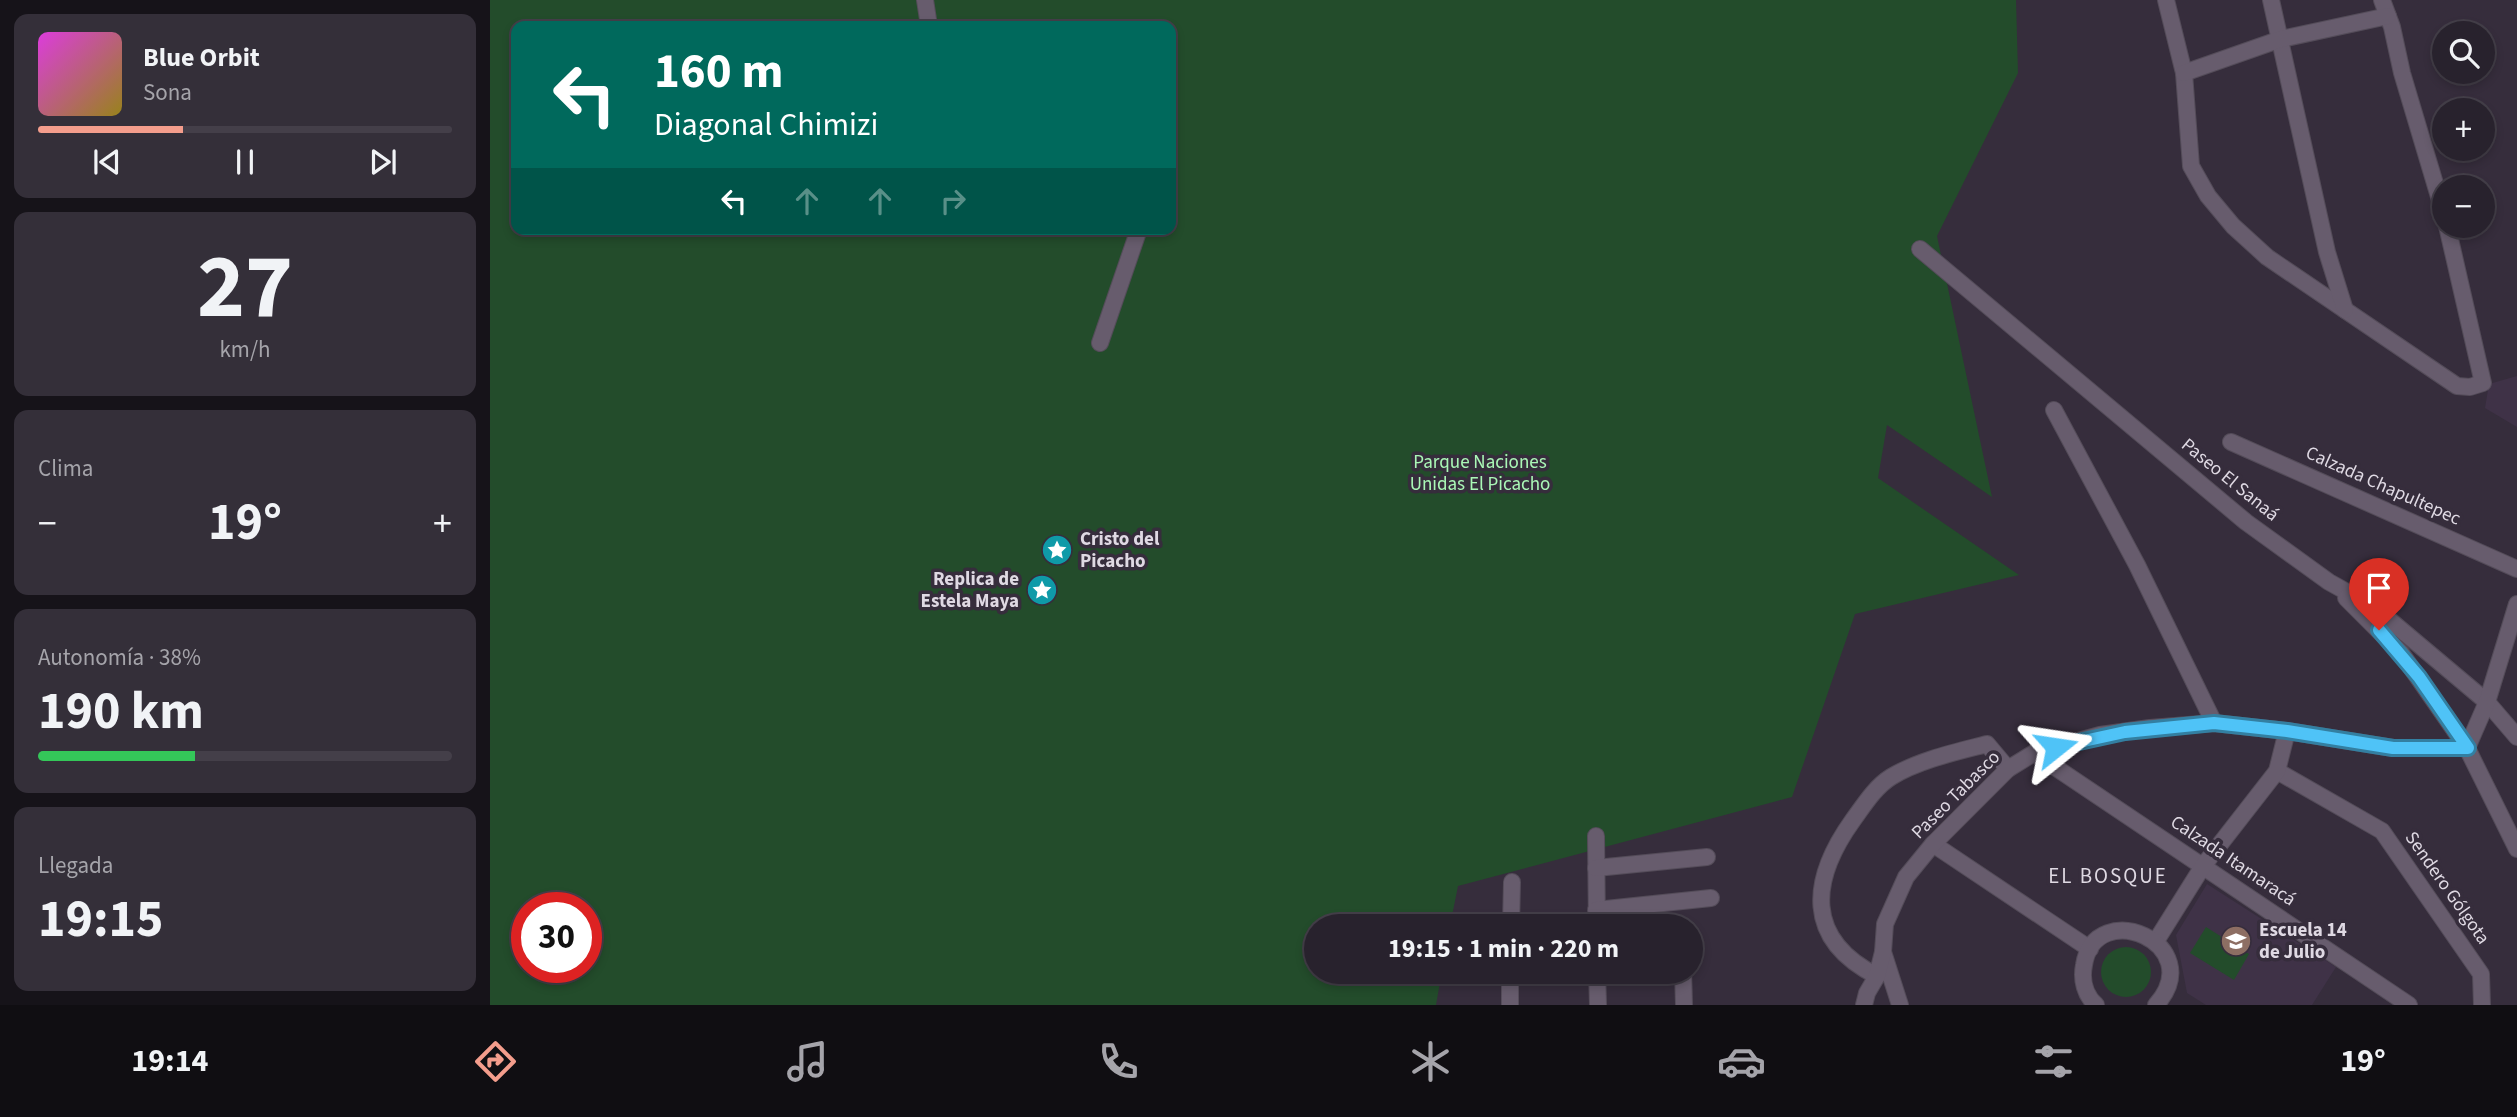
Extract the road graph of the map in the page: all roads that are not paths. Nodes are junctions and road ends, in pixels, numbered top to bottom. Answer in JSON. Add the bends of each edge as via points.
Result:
{"nodes":[{"id":1,"x":925,"y":0,"type":"edge"},
{"id":2,"x":2166,"y":0,"type":"edge"},
{"id":3,"x":2271,"y":0,"type":"edge"},
{"id":4,"x":2382,"y":0,"type":"edge"},
{"id":5,"x":2388,"y":16,"type":"junction"},
{"id":6,"x":928,"y":21,"type":"edge"},
{"id":7,"x":2281,"y":39,"type":"junction"},
{"id":8,"x":2184,"y":73,"type":"junction"},
{"id":9,"x":2432,"y":175,"type":"edge"},
{"id":10,"x":1137,"y":235,"type":"edge"},
{"id":11,"x":2450,"y":238,"type":"edge"},
{"id":12,"x":1920,"y":250,"type":"dead end"},
{"id":13,"x":2345,"y":310,"type":"junction"},
{"id":14,"x":1100,"y":343,"type":"dead end"},
{"id":15,"x":2054,"y":410,"type":"dead end"},
{"id":16,"x":2231,"y":442,"type":"dead end"},
{"id":17,"x":2517,"y":569,"type":"edge"},
{"id":18,"x":2329,"y":582,"type":"junction"},
{"id":19,"x":2517,"y":604,"type":"edge"},
{"id":20,"x":2487,"y":702,"type":"junction"},
{"id":21,"x":2214,"y":723,"type":"junction"},
{"id":22,"x":2287,"y":731,"type":"junction"},
{"id":23,"x":2517,"y":737,"type":"edge"},
{"id":24,"x":2468,"y":748,"type":"junction"},
{"id":25,"x":2034,"y":752,"type":"junction"},
{"id":26,"x":2008,"y":769,"type":"junction"},
{"id":27,"x":2277,"y":771,"type":"junction"},
{"id":28,"x":1596,"y":836,"type":"dead end"},
{"id":29,"x":1933,"y":844,"type":"junction"},
{"id":30,"x":2517,"y":849,"type":"edge"},
{"id":31,"x":1707,"y":858,"type":"dead end"},
{"id":32,"x":2203,"y":866,"type":"junction"},
{"id":33,"x":1596,"y":868,"type":"junction"},
{"id":34,"x":1511,"y":881,"type":"dead end"},
{"id":35,"x":1711,"y":898,"type":"dead end"},
{"id":36,"x":1511,"y":914,"type":"edge"},
{"id":37,"x":1596,"y":914,"type":"edge"},
{"id":38,"x":1619,"y":914,"type":"edge"},
{"id":39,"x":2155,"y":941,"type":"junction"},
{"id":40,"x":2090,"y":949,"type":"junction"},
{"id":41,"x":1882,"y":952,"type":"junction"},
{"id":42,"x":1877,"y":976,"type":"junction"},
{"id":43,"x":1510,"y":984,"type":"edge"},
{"id":44,"x":1597,"y":984,"type":"edge"},
{"id":45,"x":1683,"y":984,"type":"edge"},
{"id":46,"x":2165,"y":1003,"type":"edge"},
{"id":47,"x":1510,"y":1005,"type":"edge"},
{"id":48,"x":1598,"y":1005,"type":"edge"},
{"id":49,"x":1684,"y":1005,"type":"edge"},
{"id":50,"x":1864,"y":1005,"type":"edge"},
{"id":51,"x":1900,"y":1005,"type":"edge"},
{"id":52,"x":2096,"y":1005,"type":"edge"},
{"id":53,"x":2409,"y":1005,"type":"edge"},
{"id":54,"x":2483,"y":1005,"type":"edge"}],
"edges":[{"from":1,"to":6,"type":"street"},
{"from":2,"to":8,"type":"street"},
{"from":3,"to":7,"type":"street"},
{"from":4,"to":5,"type":"street"},
{"from":5,"to":7,"type":"street"},
{"from":5,"to":9,"type":"street"},
{"from":7,"to":8,"type":"street"},
{"from":7,"to":13,"type":"street","via":[[2327,252]]},
{"from":8,"to":13,"type":"street","via":[[2191,166],[2207,196],[2267,257]]},
{"from":10,"to":14,"type":"street"},
{"from":11,"to":13,"type":"street","via":[[2483,383],[2457,386]]},
{"from":12,"to":18,"type":"street","name":"Paseo El Sanaá","via":[[2227,507]]},
{"from":15,"to":21,"type":"street"},
{"from":16,"to":17,"type":"street","name":"Calzada Chapultepec"},
{"from":18,"to":20,"type":"street","name":"Paseo El Sanaá","via":[[2374,607]]},
{"from":18,"to":24,"type":"street","via":[[2400,653]]},
{"from":19,"to":20,"type":"street"},
{"from":20,"to":23,"type":"street","name":"Paseo El Sanaá"},
{"from":20,"to":24,"type":"street"},
{"from":21,"to":22,"type":"street","name":"Paseo Tabasco"},
{"from":21,"to":25,"type":"street","name":"Paseo Tabasco","via":[[2100,736]]},
{"from":22,"to":24,"type":"street","name":"Paseo Tabasco","via":[[2393,748]]},
{"from":22,"to":27,"type":"street"},
{"from":24,"to":30,"type":"street"},
{"from":25,"to":26,"type":"street","name":"Paseo Tabasco"},
{"from":25,"to":32,"type":"street","name":"Calzada Itamaracá"},
{"from":26,"to":29,"type":"street","name":"Paseo Tabasco"},
{"from":26,"to":42,"type":"street","via":[[1987,744],[1912,766],[1871,795],[1841,837],[1822,884],[1823,920],[1840,951]]},
{"from":27,"to":32,"type":"street"},
{"from":27,"to":54,"type":"street","name":"Sendero Gólgota","via":[[2382,831],[2482,974]]},
{"from":28,"to":33,"type":"street"},
{"from":29,"to":40,"type":"street"},
{"from":29,"to":41,"type":"street","name":"Paseo Tabasco","via":[[1906,877],[1885,924]]},
{"from":31,"to":33,"type":"street"},
{"from":32,"to":39,"type":"street"},
{"from":32,"to":53,"type":"street","name":"Calzada Itamaracá"},
{"from":33,"to":37,"type":"street"},
{"from":34,"to":36,"type":"street"},
{"from":35,"to":38,"type":"street"},
{"from":39,"to":40,"type":"street","via":[[2137,931],[2116,931]]},
{"from":39,"to":46,"type":"street","via":[[2168,962]]},
{"from":40,"to":52,"type":"street","via":[[2083,975],[2085,989]]},
{"from":41,"to":42,"type":"street","name":"Paseo Tabasco"},
{"from":41,"to":51,"type":"street"},
{"from":42,"to":50,"type":"street","name":"Paseo Tabasco"},
{"from":43,"to":47,"type":"street"},
{"from":44,"to":48,"type":"street"},
{"from":45,"to":49,"type":"street"}]}
